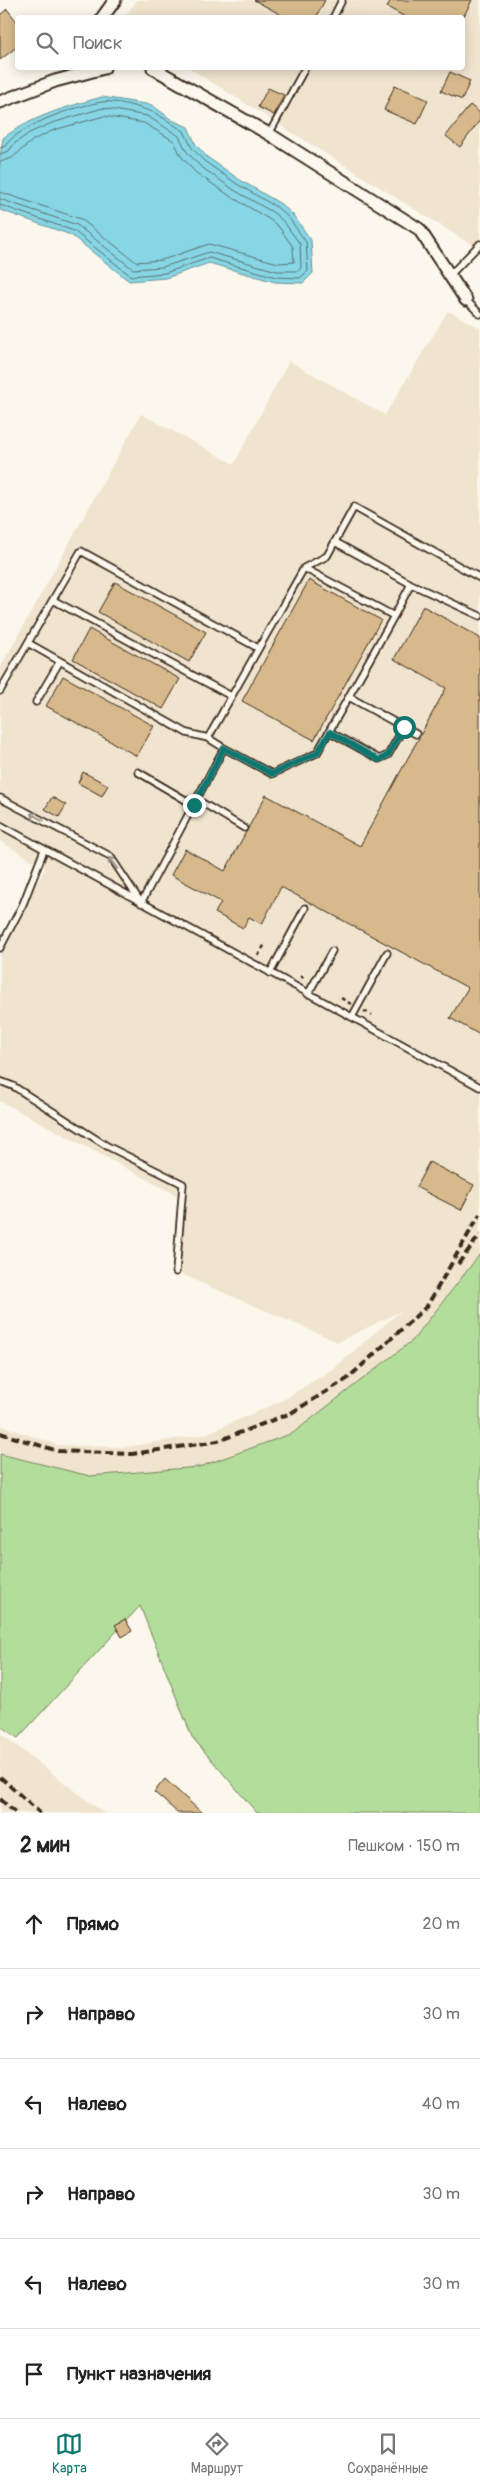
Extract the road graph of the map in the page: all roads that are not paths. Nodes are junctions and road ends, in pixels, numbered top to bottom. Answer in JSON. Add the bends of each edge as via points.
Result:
{"nodes":[{"id":1,"x":115,"y":0,"type":"edge"},
{"id":2,"x":342,"y":0,"type":"edge"},
{"id":3,"x":104,"y":15,"type":"edge"},
{"id":4,"x":334,"y":15,"type":"edge"},
{"id":5,"x":63,"y":70,"type":"edge"},
{"id":6,"x":96,"y":70,"type":"edge"},
{"id":7,"x":157,"y":70,"type":"edge"},
{"id":8,"x":304,"y":70,"type":"edge"},
{"id":9,"x":55,"y":81,"type":"junction"},
{"id":10,"x":0,"y":102,"type":"edge"},
{"id":11,"x":269,"y":134,"type":"junction"},
{"id":12,"x":480,"y":244,"type":"edge"},
{"id":13,"x":450,"y":275,"type":"junction"},
{"id":14,"x":466,"y":300,"type":"joint"},
{"id":15,"x":480,"y":314,"type":"edge"},
{"id":16,"x":335,"y":542,"type":"junction"},
{"id":17,"x":304,"y":568,"type":"junction"},
{"id":18,"x":480,"y":578,"type":"edge"},
{"id":19,"x":411,"y":584,"type":"junction"},
{"id":20,"x":53,"y":600,"type":"junction"},
{"id":21,"x":394,"y":616,"type":"junction"},
{"id":22,"x":480,"y":616,"type":"edge"},
{"id":23,"x":28,"y":643,"type":"junction"},
{"id":24,"x":258,"y":648,"type":"junction"},
{"id":25,"x":60,"y":661,"type":"junction"},
{"id":26,"x":0,"y":691,"type":"edge"},
{"id":27,"x":231,"y":696,"type":"junction"},
{"id":28,"x":349,"y":697,"type":"junction"},
{"id":29,"x":36,"y":702,"type":"dead end"},
{"id":30,"x":404,"y":727,"type":"junction"},
{"id":31,"x":330,"y":732,"type":"junction"},
{"id":32,"x":416,"y":734,"type":"dead end"},
{"id":33,"x":208,"y":738,"type":"junction"},
{"id":34,"x":224,"y":748,"type":"junction"},
{"id":35,"x":138,"y":772,"type":"dead end"},
{"id":36,"x":0,"y":798,"type":"edge"},
{"id":37,"x":195,"y":802,"type":"junction"},
{"id":38,"x":0,"y":825,"type":"edge"},
{"id":39,"x":244,"y":828,"type":"dead end"},
{"id":40,"x":44,"y":850,"type":"junction"},
{"id":41,"x":141,"y":903,"type":"junction"},
{"id":42,"x":305,"y":908,"type":"dead end"},
{"id":43,"x":0,"y":948,"type":"edge"},
{"id":44,"x":332,"y":950,"type":"dead end"},
{"id":45,"x":387,"y":953,"type":"dead end"},
{"id":46,"x":270,"y":973,"type":"junction"},
{"id":47,"x":308,"y":994,"type":"junction"},
{"id":48,"x":352,"y":1018,"type":"junction"},
{"id":49,"x":0,"y":1081,"type":"edge"},
{"id":50,"x":480,"y":1087,"type":"edge"},
{"id":51,"x":176,"y":1272,"type":"dead end"}],
"edges":[{"from":1,"to":3,"type":"street"},
{"from":2,"to":4,"type":"lane"},
{"from":5,"to":9,"type":"street"},
{"from":6,"to":9,"type":"street"},
{"from":7,"to":11,"type":"street"},
{"from":8,"to":11,"type":"lane"},
{"from":9,"to":10,"type":"street"},
{"from":11,"to":13,"type":"street","via":[[419,229]]},
{"from":12,"to":13,"type":"lane"},
{"from":13,"to":14,"type":"street"},
{"from":14,"to":15,"type":"lane"},
{"from":16,"to":17,"type":"lane","via":[[327,556]]},
{"from":16,"to":18,"type":"lane","via":[[354,507]]},
{"from":16,"to":19,"type":"lane"},
{"from":17,"to":21,"type":"lane"},
{"from":17,"to":24,"type":"lane"},
{"from":19,"to":21,"type":"lane"},
{"from":19,"to":22,"type":"lane"},
{"from":20,"to":23,"type":"lane"},
{"from":20,"to":24,"type":"lane","via":[[81,551]]},
{"from":20,"to":27,"type":"lane"},
{"from":21,"to":28,"type":"lane"},
{"from":23,"to":25,"type":"lane"},
{"from":23,"to":26,"type":"lane"},
{"from":24,"to":27,"type":"lane"},
{"from":25,"to":29,"type":"lane"},
{"from":25,"to":33,"type":"lane","via":[[187,733]]},
{"from":27,"to":33,"type":"lane"},
{"from":28,"to":30,"type":"lane"},
{"from":28,"to":31,"type":"lane"},
{"from":30,"to":31,"type":"lane","via":[[388,755],[379,760]]},
{"from":30,"to":32,"type":"lane"},
{"from":31,"to":34,"type":"lane","via":[[317,753],[272,774]]},
{"from":33,"to":34,"type":"lane"},
{"from":34,"to":37,"type":"lane"},
{"from":35,"to":37,"type":"lane"},
{"from":41,"to":36,"type":"lane","one_way":true,"via":[[110,856]]},
{"from":37,"to":39,"type":"lane"},
{"from":37,"to":41,"type":"lane"},
{"from":38,"to":40,"type":"lane"},
{"from":40,"to":41,"type":"lane"},
{"from":40,"to":43,"type":"lane","via":[[23,904]]},
{"from":41,"to":46,"type":"lane"},
{"from":42,"to":46,"type":"lane"},
{"from":44,"to":47,"type":"lane"},
{"from":45,"to":48,"type":"lane"},
{"from":46,"to":47,"type":"lane"},
{"from":47,"to":48,"type":"lane"},
{"from":48,"to":50,"type":"lane"},
{"from":49,"to":51,"type":"lane","via":[[107,1146],[183,1184]]}]}
